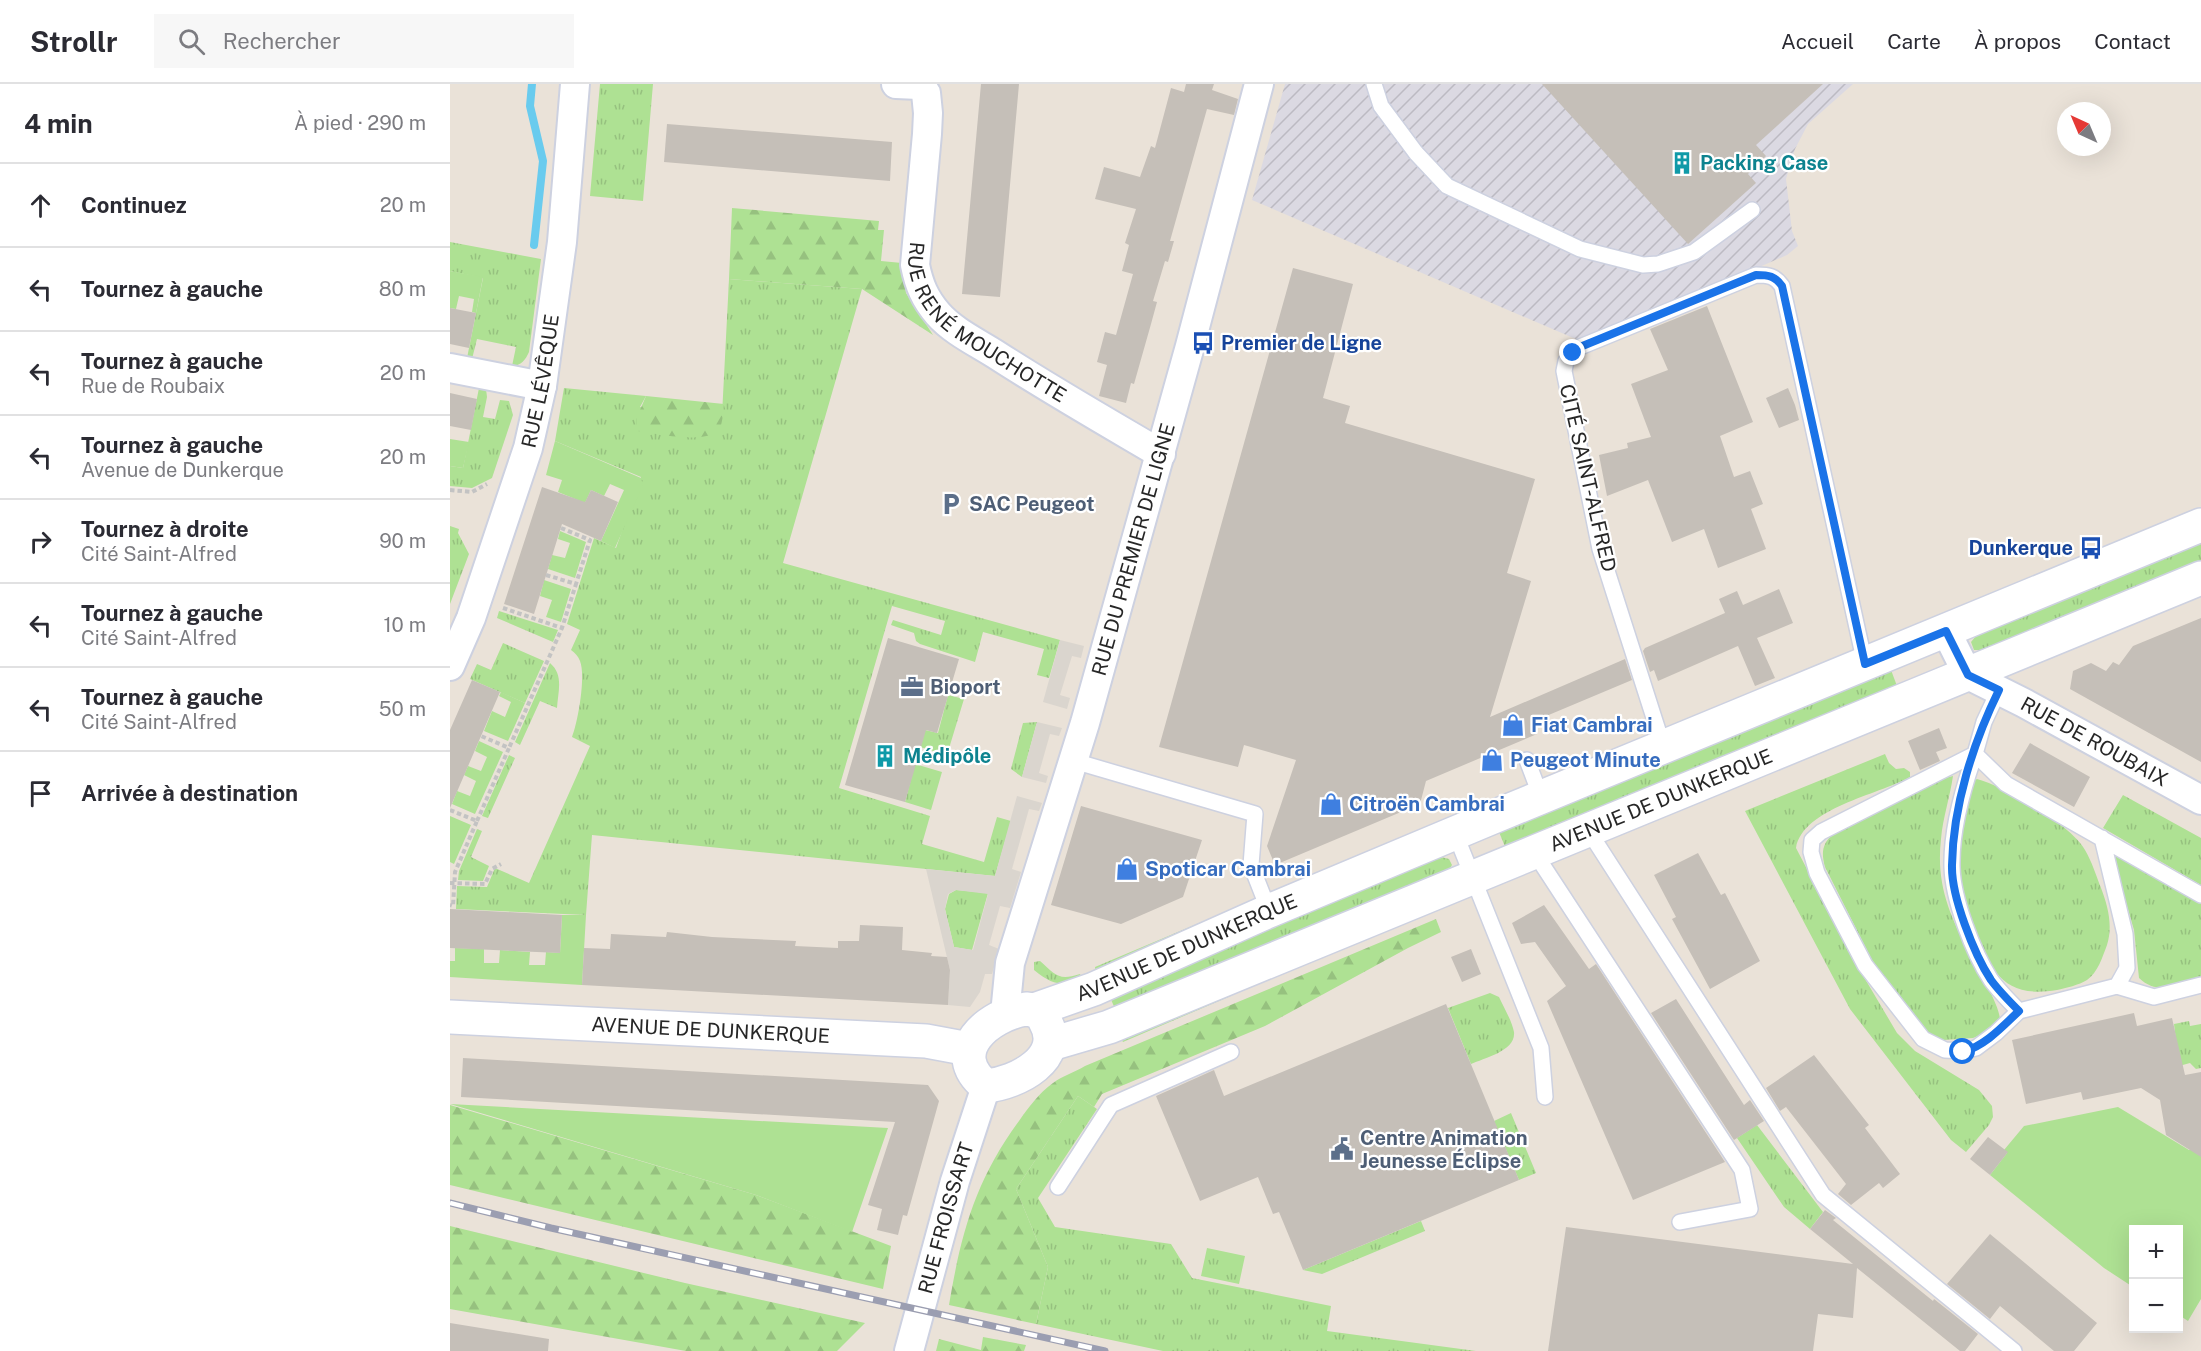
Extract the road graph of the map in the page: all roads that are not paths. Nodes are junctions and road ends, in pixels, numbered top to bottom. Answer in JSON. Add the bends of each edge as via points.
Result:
{"nodes":[{"id":1,"x":575,"y":84,"type":"edge"},
{"id":2,"x":896,"y":84,"type":"edge"},
{"id":3,"x":1258,"y":84,"type":"edge"},
{"id":4,"x":1374,"y":84,"type":"edge"},
{"id":5,"x":1752,"y":210,"type":"dead end"},
{"id":6,"x":450,"y":368,"type":"edge"},
{"id":7,"x":542,"y":386,"type":"junction"},
{"id":8,"x":1161,"y":454,"type":"junction"},
{"id":9,"x":2201,"y":525,"type":"edge"},
{"id":10,"x":2201,"y":578,"type":"edge"},
{"id":11,"x":1946,"y":631,"type":"junction"},
{"id":12,"x":1865,"y":664,"type":"junction"},
{"id":13,"x":450,"y":666,"type":"edge"},
{"id":14,"x":1968,"y":675,"type":"junction"},
{"id":15,"x":1999,"y":690,"type":"junction"},
{"id":16,"x":1663,"y":746,"type":"junction"},
{"id":17,"x":1974,"y":754,"type":"junction"},
{"id":18,"x":1527,"y":760,"type":"dead end"},
{"id":19,"x":1074,"y":761,"type":"junction"},
{"id":20,"x":1541,"y":797,"type":"junction"},
{"id":21,"x":2201,"y":800,"type":"edge"},
{"id":22,"x":1588,"y":830,"type":"junction"},
{"id":23,"x":1455,"y":833,"type":"junction"},
{"id":24,"x":2102,"y":838,"type":"junction"},
{"id":25,"x":1534,"y":852,"type":"junction"},
{"id":26,"x":1472,"y":877,"type":"junction"},
{"id":27,"x":2201,"y":895,"type":"edge"},
{"id":28,"x":1269,"y":911,"type":"junction"},
{"id":29,"x":2201,"y":985,"type":"edge"},
{"id":30,"x":2117,"y":986,"type":"junction"},
{"id":31,"x":2019,"y":1011,"type":"junction"},
{"id":32,"x":1020,"y":1012,"type":"junction"},
{"id":33,"x":450,"y":1017,"type":"edge"},
{"id":34,"x":1051,"y":1044,"type":"junction"},
{"id":35,"x":969,"y":1049,"type":"junction"},
{"id":36,"x":1231,"y":1052,"type":"dead end"},
{"id":37,"x":986,"y":1086,"type":"junction"},
{"id":38,"x":1545,"y":1097,"type":"dead end"},
{"id":39,"x":1058,"y":1187,"type":"dead end"},
{"id":40,"x":1680,"y":1222,"type":"dead end"},
{"id":41,"x":909,"y":1351,"type":"edge"},
{"id":42,"x":2014,"y":1351,"type":"edge"}],
"edges":[{"from":1,"to":7,"type":"street","name":"RUE LÉVÊQUE","via":[[562,242]]},
{"from":2,"to":8,"type":"street","name":"RUE RENÉ MOUCHOTTE","via":[[919,85],[926,93],[927,134],[915,265],[927,300],[940,316],[1007,362]]},
{"from":3,"to":8,"type":"street","name":"RUE DU PREMIER DE LIGNE"},
{"from":4,"to":5,"type":"lane","via":[[1382,106],[1416,153],[1447,186],[1580,249],[1643,265],[1658,264],[1694,252]]},
{"from":6,"to":7,"type":"street"},
{"from":7,"to":13,"type":"street","name":"RUE LÉVÊQUE","via":[[528,448],[477,600]]},
{"from":8,"to":19,"type":"street","name":"RUE DU PREMIER DE LIGNE"},
{"from":9,"to":11,"type":"main road","name":"AVENUE DE DUNKERQUE"},
{"from":10,"to":14,"type":"main road","name":"AVENUE DE DUNKERQUE"},
{"from":11,"to":12,"type":"main road","name":"AVENUE DE DUNKERQUE"},
{"from":11,"to":14,"type":"street"},
{"from":12,"to":16,"type":"main road","name":"AVENUE DE DUNKERQUE"},
{"from":12,"to":16,"type":"lane","name":"CITÉ SAINT-ALFRED","via":[[1782,286],[1777,278],[1756,275],[1580,347],[1566,361],[1564,371],[1600,549]]},
{"from":14,"to":15,"type":"street","name":"RUE DE ROUBAIX"},
{"from":14,"to":22,"type":"main road","name":"AVENUE DE DUNKERQUE"},
{"from":15,"to":17,"type":"lane"},
{"from":15,"to":21,"type":"street","name":"RUE DE ROUBAIX"},
{"from":16,"to":20,"type":"main road","name":"AVENUE DE DUNKERQUE"},
{"from":17,"to":24,"type":"lane","via":[[2006,783]]},
{"from":17,"to":31,"type":"lane","via":[[1960,795],[1952,866],[1956,901],[1991,980]]},
{"from":17,"to":31,"type":"lane","via":[[1821,832],[1812,840],[1811,852],[1817,873],[1865,965],[1923,1039],[1945,1050],[1963,1052],[1977,1048]]},
{"from":18,"to":20,"type":"lane"},
{"from":19,"to":28,"type":"lane","via":[[1255,814],[1251,865]]},
{"from":19,"to":32,"type":"street","name":"RUE DU PREMIER DE LIGNE","via":[[1010,963]]},
{"from":20,"to":23,"type":"main road","name":"AVENUE DE DUNKERQUE"},
{"from":22,"to":25,"type":"main road","name":"AVENUE DE DUNKERQUE"},
{"from":22,"to":42,"type":"lane","via":[[1823,1195]]},
{"from":23,"to":26,"type":"lane"},
{"from":23,"to":28,"type":"main road","name":"AVENUE DE DUNKERQUE"},
{"from":24,"to":27,"type":"lane"},
{"from":24,"to":30,"type":"lane","via":[[2125,934],[2127,968]]},
{"from":25,"to":26,"type":"main road","name":"AVENUE DE DUNKERQUE"},
{"from":25,"to":40,"type":"lane","via":[[1742,1170],[1750,1209]]},
{"from":26,"to":34,"type":"main road","name":"AVENUE DE DUNKERQUE","via":[[1109,1027]]},
{"from":26,"to":38,"type":"lane","via":[[1541,1048]]},
{"from":28,"to":32,"type":"main road","name":"AVENUE DE DUNKERQUE","via":[[1094,989]]},
{"from":29,"to":30,"type":"lane","via":[[2154,997]]},
{"from":30,"to":31,"type":"lane"},
{"from":32,"to":34,"type":"main road","via":[[1043,1016]]},
{"from":32,"to":35,"type":"main road","name":"AVENUE DE DUNKERQUE","via":[[987,1025]]},
{"from":33,"to":35,"type":"main road","name":"AVENUE DE DUNKERQUE","via":[[926,1041]]},
{"from":34,"to":37,"type":"main road","via":[[1027,1072],[1011,1081]]},
{"from":35,"to":37,"type":"main road","via":[[971,1070]]},
{"from":36,"to":39,"type":"lane","via":[[1112,1105]]},
{"from":37,"to":41,"type":"street","name":"RUE FROISSART","via":[[955,1181]]}]}
